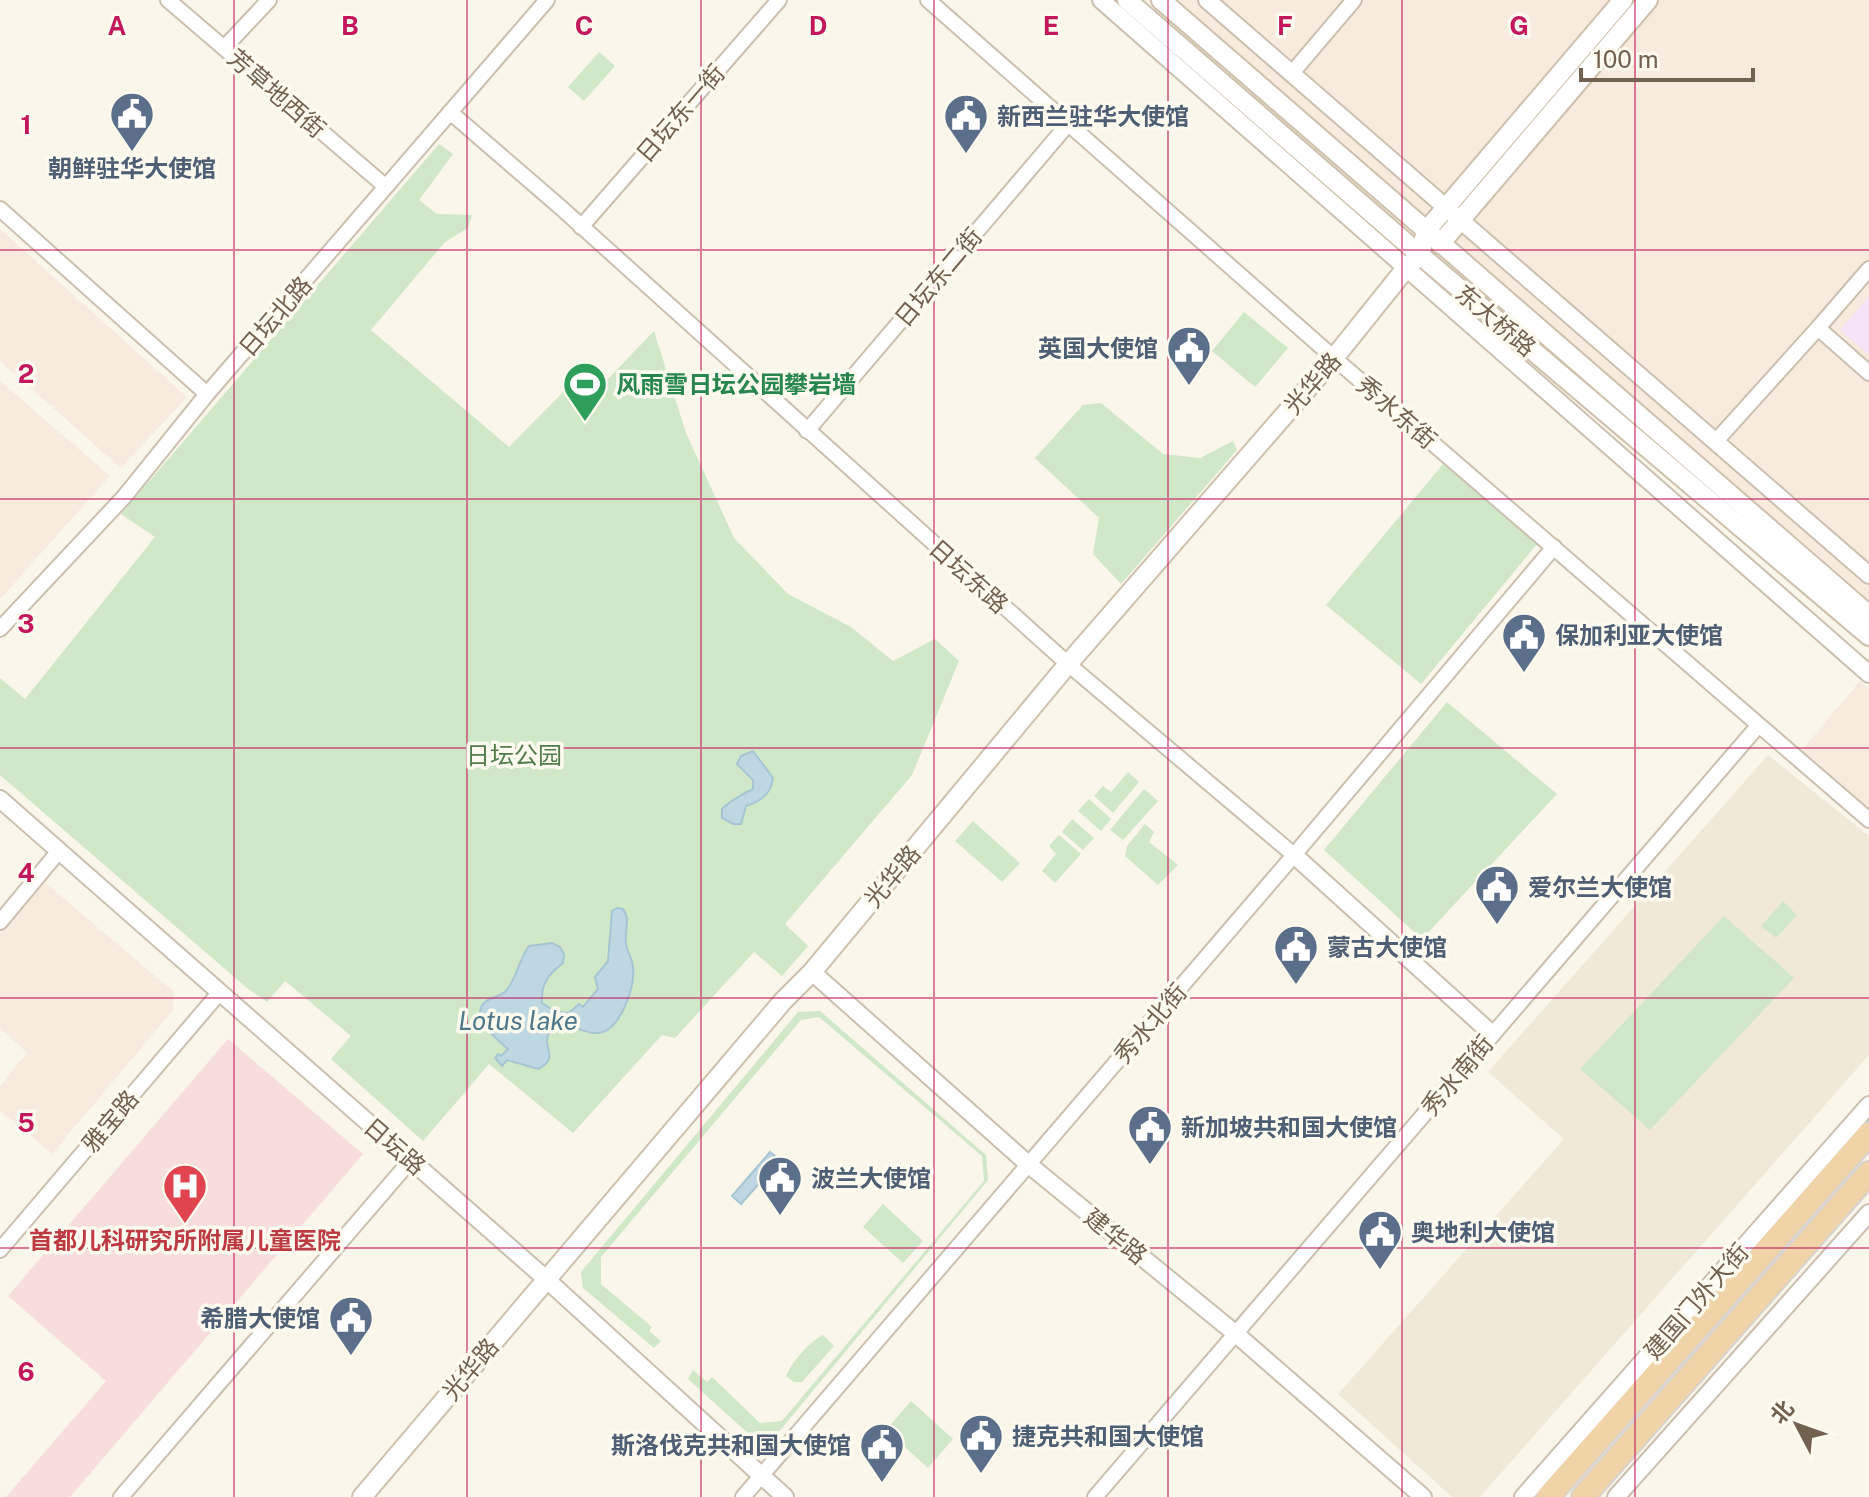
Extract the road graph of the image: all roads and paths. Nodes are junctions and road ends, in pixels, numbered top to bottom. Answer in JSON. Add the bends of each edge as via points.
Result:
{"nodes":[{"id":1,"x":168,"y":0,"type":"edge"},
{"id":2,"x":269,"y":0,"type":"edge"},
{"id":3,"x":547,"y":0,"type":"edge"},
{"id":4,"x":779,"y":0,"type":"edge"},
{"id":5,"x":928,"y":0,"type":"edge"},
{"id":6,"x":1101,"y":0,"type":"edge"},
{"id":7,"x":1127,"y":0,"type":"edge"},
{"id":8,"x":1161,"y":0,"type":"edge"},
{"id":9,"x":1207,"y":0,"type":"edge"},
{"id":10,"x":1354,"y":0,"type":"edge"},
{"id":11,"x":1623,"y":0,"type":"edge"},
{"id":12,"x":1648,"y":0,"type":"edge"},
{"id":13,"x":224,"y":48,"type":"junction"},
{"id":14,"x":1292,"y":73,"type":"junction"},
{"id":15,"x":450,"y":112,"type":"junction"},
{"id":16,"x":1069,"y":123,"type":"junction"},
{"id":17,"x":385,"y":186,"type":"junction"},
{"id":18,"x":0,"y":209,"type":"edge"},
{"id":19,"x":1453,"y":212,"type":"junction"},
{"id":20,"x":581,"y":227,"type":"junction"},
{"id":21,"x":1426,"y":231,"type":"junction"},
{"id":22,"x":1440,"y":244,"type":"junction"},
{"id":23,"x":1414,"y":261,"type":"junction"},
{"id":24,"x":1869,"y":269,"type":"edge"},
{"id":25,"x":1818,"y":328,"type":"junction"},
{"id":26,"x":1334,"y":358,"type":"junction"},
{"id":27,"x":1869,"y":373,"type":"edge"},
{"id":28,"x":207,"y":394,"type":"junction"},
{"id":29,"x":807,"y":431,"type":"junction"},
{"id":30,"x":1716,"y":441,"type":"junction"},
{"id":31,"x":1554,"y":547,"type":"junction"},
{"id":32,"x":1869,"y":575,"type":"edge"},
{"id":33,"x":1869,"y":615,"type":"edge"},
{"id":34,"x":0,"y":629,"type":"edge"},
{"id":35,"x":1869,"y":636,"type":"edge"},
{"id":36,"x":1068,"y":664,"type":"junction"},
{"id":37,"x":1869,"y":674,"type":"edge"},
{"id":38,"x":1758,"y":726,"type":"junction"},
{"id":39,"x":0,"y":799,"type":"edge"},
{"id":40,"x":1869,"y":820,"type":"edge"},
{"id":41,"x":59,"y":851,"type":"junction"},
{"id":42,"x":1294,"y":855,"type":"junction"},
{"id":43,"x":0,"y":922,"type":"edge"},
{"id":44,"x":812,"y":972,"type":"junction"},
{"id":45,"x":220,"y":992,"type":"junction"},
{"id":46,"x":1492,"y":1034,"type":"junction"},
{"id":47,"x":1869,"y":1105,"type":"edge"},
{"id":48,"x":1869,"y":1134,"type":"edge"},
{"id":49,"x":1829,"y":1151,"type":"junction"},
{"id":50,"x":411,"y":1160,"type":"junction"},
{"id":51,"x":1028,"y":1164,"type":"junction"},
{"id":52,"x":1869,"y":1173,"type":"edge"},
{"id":53,"x":1800,"y":1212,"type":"junction"},
{"id":54,"x":1869,"y":1213,"type":"edge"},
{"id":55,"x":0,"y":1250,"type":"edge"},
{"id":56,"x":546,"y":1279,"type":"junction"},
{"id":57,"x":1236,"y":1334,"type":"junction"},
{"id":58,"x":761,"y":1476,"type":"junction"},
{"id":59,"x":121,"y":1497,"type":"edge"},
{"id":60,"x":362,"y":1497,"type":"edge"},
{"id":61,"x":743,"y":1497,"type":"edge"},
{"id":62,"x":785,"y":1497,"type":"edge"},
{"id":63,"x":1095,"y":1497,"type":"edge"},
{"id":64,"x":1423,"y":1497,"type":"edge"},
{"id":65,"x":1523,"y":1497,"type":"edge"},
{"id":66,"x":1548,"y":1497,"type":"edge"},
{"id":67,"x":1583,"y":1497,"type":"edge"},
{"id":68,"x":1616,"y":1497,"type":"edge"}],
"edges":[{"from":1,"to":13,"type":"street","name":"芳草地西街"},
{"from":2,"to":13,"type":"street"},
{"from":3,"to":15,"type":"street","name":"日坛北路"},
{"from":4,"to":20,"type":"street","name":"日坛东一街"},
{"from":5,"to":16,"type":"street","name":"秀水东街"},
{"from":6,"to":23,"type":"street"},
{"from":7,"to":23,"type":"main road","name":"东大桥路"},
{"from":8,"to":21,"type":"main road","name":"东大桥路"},
{"from":9,"to":14,"type":"street"},
{"from":10,"to":14,"type":"street"},
{"from":11,"to":19,"type":"main road","name":"光华路"},
{"from":12,"to":19,"type":"main road","name":"光华路"},
{"from":13,"to":17,"type":"street","name":"芳草地西街"},
{"from":14,"to":19,"type":"street"},
{"from":15,"to":17,"type":"street","name":"日坛北路"},
{"from":15,"to":20,"type":"street","name":"日坛东路"},
{"from":16,"to":26,"type":"street","name":"秀水东街"},
{"from":16,"to":29,"type":"street","name":"日坛东二街"},
{"from":17,"to":28,"type":"street","name":"日坛北路"},
{"from":18,"to":28,"type":"street"},
{"from":19,"to":21,"type":"main road","name":"光华路"},
{"from":19,"to":22,"type":"main road","name":"光华路"},
{"from":19,"to":30,"type":"street"},
{"from":20,"to":29,"type":"street","name":"日坛东路"},
{"from":21,"to":22,"type":"main road","name":"东大桥路"},
{"from":21,"to":23,"type":"main road","name":"光华路"},
{"from":22,"to":23,"type":"street","name":"光华路"},
{"from":22,"to":33,"type":"main road","name":"东大桥路"},
{"from":23,"to":26,"type":"main road","name":"光华路"},
{"from":23,"to":35,"type":"main road","name":"东大桥路"},
{"from":23,"to":37,"type":"street"},
{"from":24,"to":25,"type":"street"},
{"from":25,"to":27,"type":"street"},
{"from":25,"to":30,"type":"street"},
{"from":26,"to":31,"type":"street","name":"秀水东街"},
{"from":26,"to":36,"type":"main road","name":"光华路"},
{"from":28,"to":34,"type":"street","name":"日坛北路","via":[[124,497]]},
{"from":29,"to":36,"type":"street","name":"日坛东路"},
{"from":30,"to":32,"type":"street"},
{"from":31,"to":38,"type":"street","name":"秀水东街"},
{"from":31,"to":42,"type":"street","name":"秀水北街"},
{"from":36,"to":42,"type":"street","name":"日坛东路"},
{"from":36,"to":44,"type":"main road","name":"光华路"},
{"from":38,"to":40,"type":"street","name":"秀水东街"},
{"from":38,"to":46,"type":"street","name":"秀水南街"},
{"from":39,"to":41,"type":"street","name":"日坛路"},
{"from":41,"to":43,"type":"street"},
{"from":41,"to":45,"type":"street","name":"日坛路"},
{"from":42,"to":46,"type":"street","name":"日坛东路"},
{"from":42,"to":51,"type":"street","name":"秀水北街"},
{"from":44,"to":51,"type":"street","name":"建华路"},
{"from":44,"to":56,"type":"main road","name":"光华路"},
{"from":45,"to":50,"type":"street","name":"日坛路"},
{"from":45,"to":55,"type":"street","name":"雅宝路"},
{"from":46,"to":57,"type":"street","name":"秀水南街"},
{"from":47,"to":49,"type":"street","name":"建国门外大街"},
{"from":48,"to":53,"type":"highway","name":"建国门外大街"},
{"from":49,"to":53,"type":"street"},
{"from":49,"to":65,"type":"street","name":"建国门外大街"},
{"from":50,"to":56,"type":"street","name":"日坛路"},
{"from":50,"to":59,"type":"street"},
{"from":51,"to":57,"type":"street","name":"建华路"},
{"from":51,"to":58,"type":"street","name":"秀水北街"},
{"from":52,"to":67,"type":"highway","name":"建国门外大街"},
{"from":53,"to":66,"type":"highway","name":"建国门外大街"},
{"from":54,"to":68,"type":"street"},
{"from":56,"to":58,"type":"street","name":"日坛路"},
{"from":56,"to":60,"type":"main road","name":"光华路"},
{"from":57,"to":63,"type":"street","name":"秀水南街"},
{"from":57,"to":64,"type":"street","name":"建华路"},
{"from":58,"to":61,"type":"street","name":"秀水北街"},
{"from":58,"to":62,"type":"street","name":"日坛路"}]}
